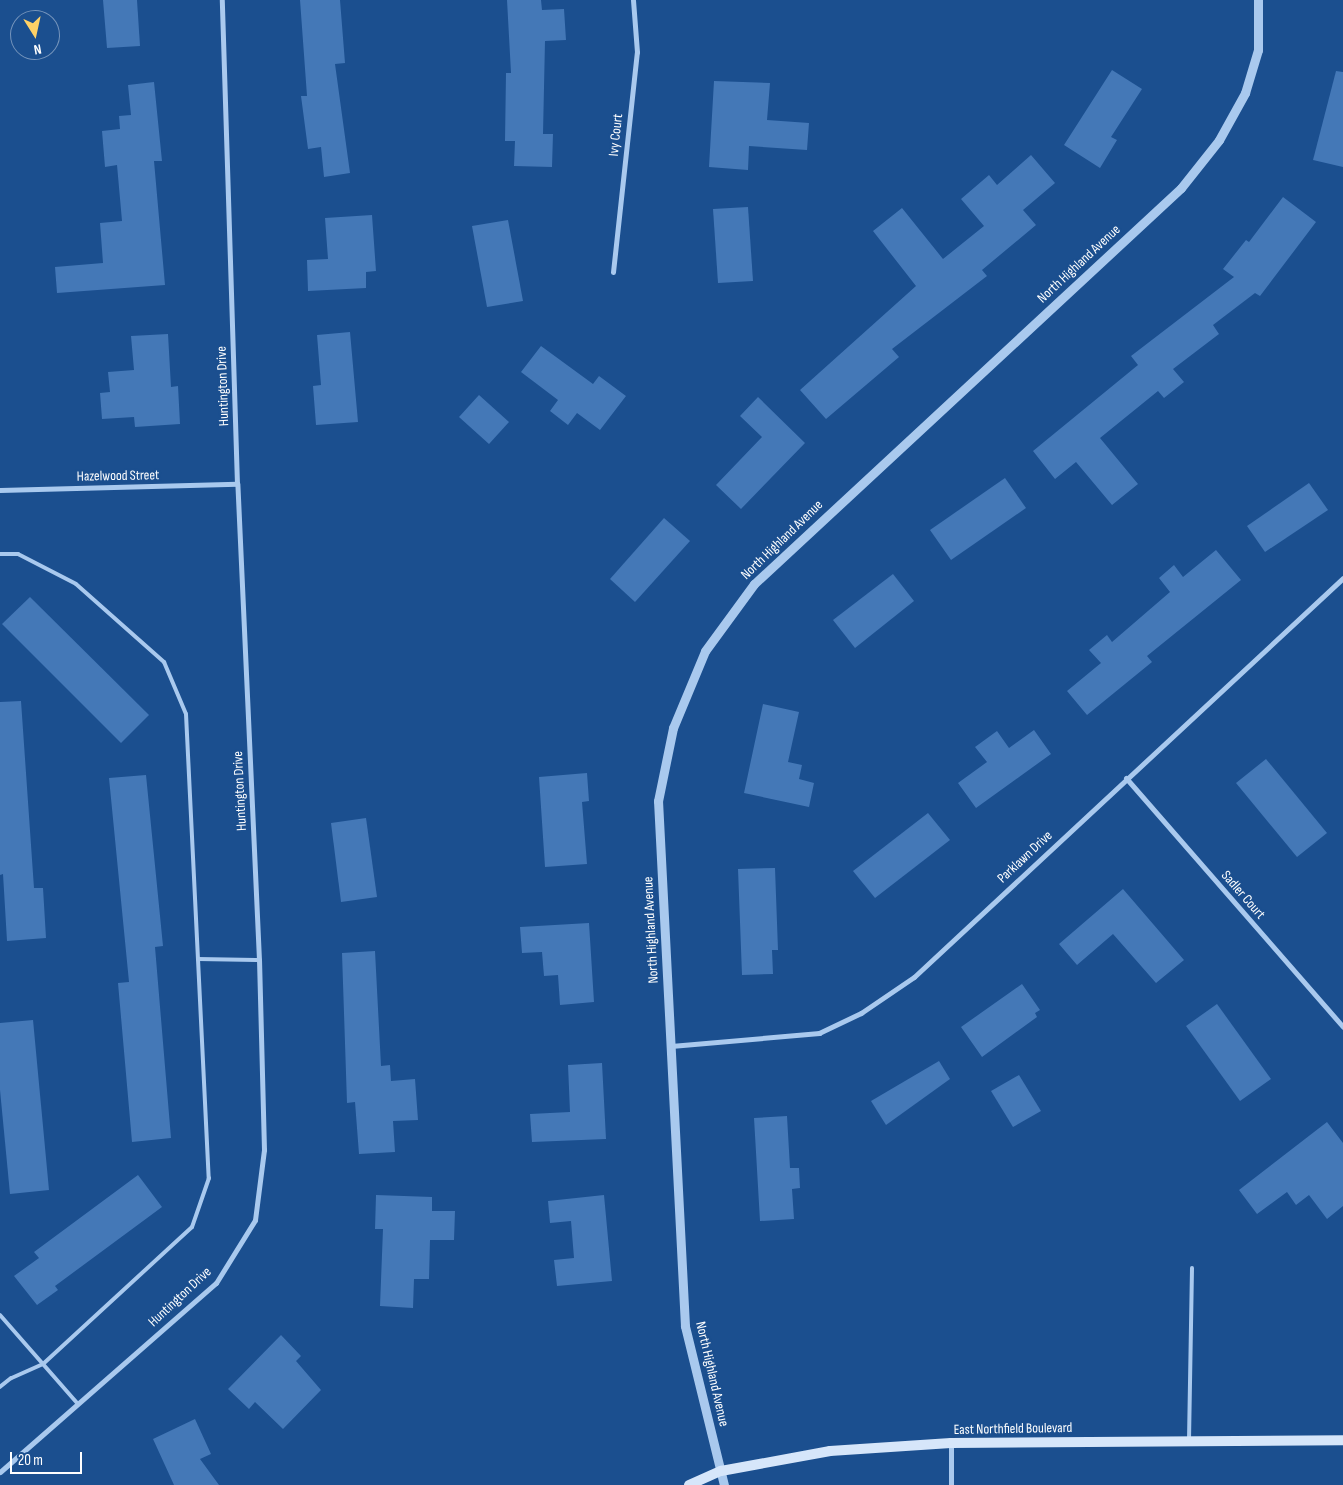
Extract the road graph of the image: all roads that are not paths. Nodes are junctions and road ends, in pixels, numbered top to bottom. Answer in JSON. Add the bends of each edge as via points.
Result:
{"nodes":[{"id":1,"x":222,"y":0,"type":"edge"},
{"id":2,"x":633,"y":0,"type":"edge"},
{"id":3,"x":1258,"y":0,"type":"edge"},
{"id":4,"x":613,"y":272,"type":"dead end"},
{"id":5,"x":237,"y":484,"type":"junction"},
{"id":6,"x":0,"y":490,"type":"edge"},
{"id":7,"x":0,"y":554,"type":"edge"},
{"id":8,"x":1343,"y":578,"type":"edge"},
{"id":9,"x":1126,"y":778,"type":"junction"},
{"id":10,"x":198,"y":960,"type":"junction"},
{"id":11,"x":259,"y":960,"type":"junction"},
{"id":12,"x":1343,"y":1027,"type":"edge"},
{"id":13,"x":671,"y":1046,"type":"junction"},
{"id":14,"x":1192,"y":1268,"type":"dead end"},
{"id":15,"x":0,"y":1315,"type":"edge"},
{"id":16,"x":43,"y":1364,"type":"junction"},
{"id":17,"x":0,"y":1387,"type":"edge"},
{"id":18,"x":78,"y":1404,"type":"junction"},
{"id":19,"x":1343,"y":1440,"type":"edge"},
{"id":20,"x":1189,"y":1441,"type":"junction"},
{"id":21,"x":951,"y":1443,"type":"junction"},
{"id":22,"x":721,"y":1471,"type":"junction"},
{"id":23,"x":0,"y":1472,"type":"edge"},
{"id":24,"x":689,"y":1485,"type":"edge"},
{"id":25,"x":724,"y":1485,"type":"edge"},
{"id":26,"x":951,"y":1485,"type":"edge"}],
"edges":[{"from":1,"to":5,"type":"street","name":"Huntington Drive"},
{"from":2,"to":4,"type":"street","name":"Ivy Court","via":[[637,52]]},
{"from":3,"to":13,"type":"street","name":"North Highland Avenue","via":[[1258,50],[1245,93],[1219,140],[1181,188],[754,584],[705,651],[674,728],[658,801]]},
{"from":5,"to":6,"type":"street","name":"Hazelwood Street"},
{"from":5,"to":11,"type":"street","name":"Huntington Drive"},
{"from":7,"to":10,"type":"lane","via":[[18,554],[76,584],[164,662],[186,714]]},
{"from":8,"to":9,"type":"street","name":"Parklawn Drive"},
{"from":9,"to":12,"type":"street","name":"Sadler Court"},
{"from":9,"to":13,"type":"street","name":"Parklawn Drive","via":[[914,977],[861,1013],[819,1033]]},
{"from":10,"to":11,"type":"lane"},
{"from":10,"to":16,"type":"lane","via":[[209,1178],[202,1202],[192,1227]]},
{"from":11,"to":18,"type":"street","name":"Huntington Drive","via":[[264,1150],[256,1220],[216,1283]]},
{"from":13,"to":22,"type":"street","name":"North Highland Avenue","via":[[685,1326]]},
{"from":14,"to":20,"type":"lane"},
{"from":15,"to":16,"type":"lane"},
{"from":16,"to":17,"type":"lane","via":[[11,1378]]},
{"from":16,"to":18,"type":"lane"},
{"from":18,"to":23,"type":"street","name":"Huntington Drive"},
{"from":19,"to":20,"type":"main road","name":"East Northfield Boulevard"},
{"from":20,"to":21,"type":"main road","name":"East Northfield Boulevard"},
{"from":21,"to":22,"type":"main road","name":"East Northfield Boulevard","via":[[830,1452]]},
{"from":21,"to":26,"type":"street"},
{"from":22,"to":24,"type":"main road","name":"East Northfield Boulevard"},
{"from":22,"to":25,"type":"street","name":"North Highland Avenue"}]}
